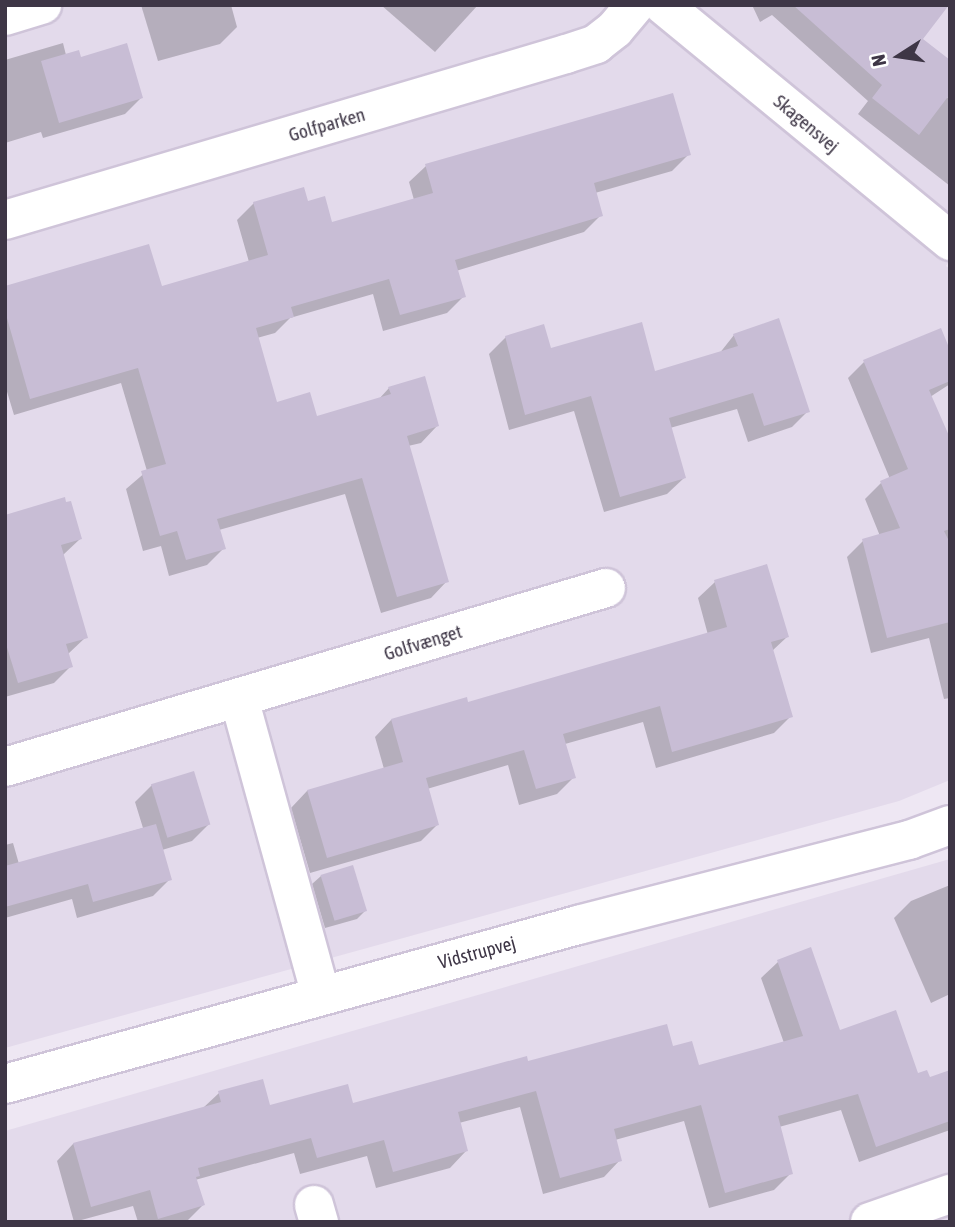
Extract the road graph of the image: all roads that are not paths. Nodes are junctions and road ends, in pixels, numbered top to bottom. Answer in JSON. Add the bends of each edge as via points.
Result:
{"nodes":[{"id":1,"x":42,"y":5,"type":"edge"},
{"id":2,"x":635,"y":5,"type":"edge"},
{"id":3,"x":663,"y":5,"type":"edge"},
{"id":4,"x":5,"y":16,"type":"edge"},
{"id":5,"x":5,"y":220,"type":"edge"},
{"id":6,"x":950,"y":241,"type":"edge"},
{"id":7,"x":606,"y":588,"type":"dead end"},
{"id":8,"x":239,"y":698,"type":"junction"},
{"id":9,"x":5,"y":767,"type":"edge"},
{"id":10,"x":950,"y":825,"type":"edge"},
{"id":11,"x":321,"y":995,"type":"junction"},
{"id":12,"x":5,"y":1084,"type":"edge"},
{"id":13,"x":950,"y":1194,"type":"edge"},
{"id":14,"x":870,"y":1222,"type":"edge"}],
"edges":[{"from":1,"to":4,"type":"street"},
{"from":2,"to":5,"type":"street","name":"Golfparken","via":[[596,44]]},
{"from":3,"to":6,"type":"street","name":"Skagensvej"},
{"from":7,"to":8,"type":"street","name":"Golfvænget"},
{"from":8,"to":9,"type":"street","name":"Golfvænget"},
{"from":8,"to":11,"type":"street"},
{"from":10,"to":11,"type":"street","name":"Vidstrupvej"},
{"from":11,"to":12,"type":"street","name":"Vidstrupvej"},
{"from":13,"to":14,"type":"street"}]}
